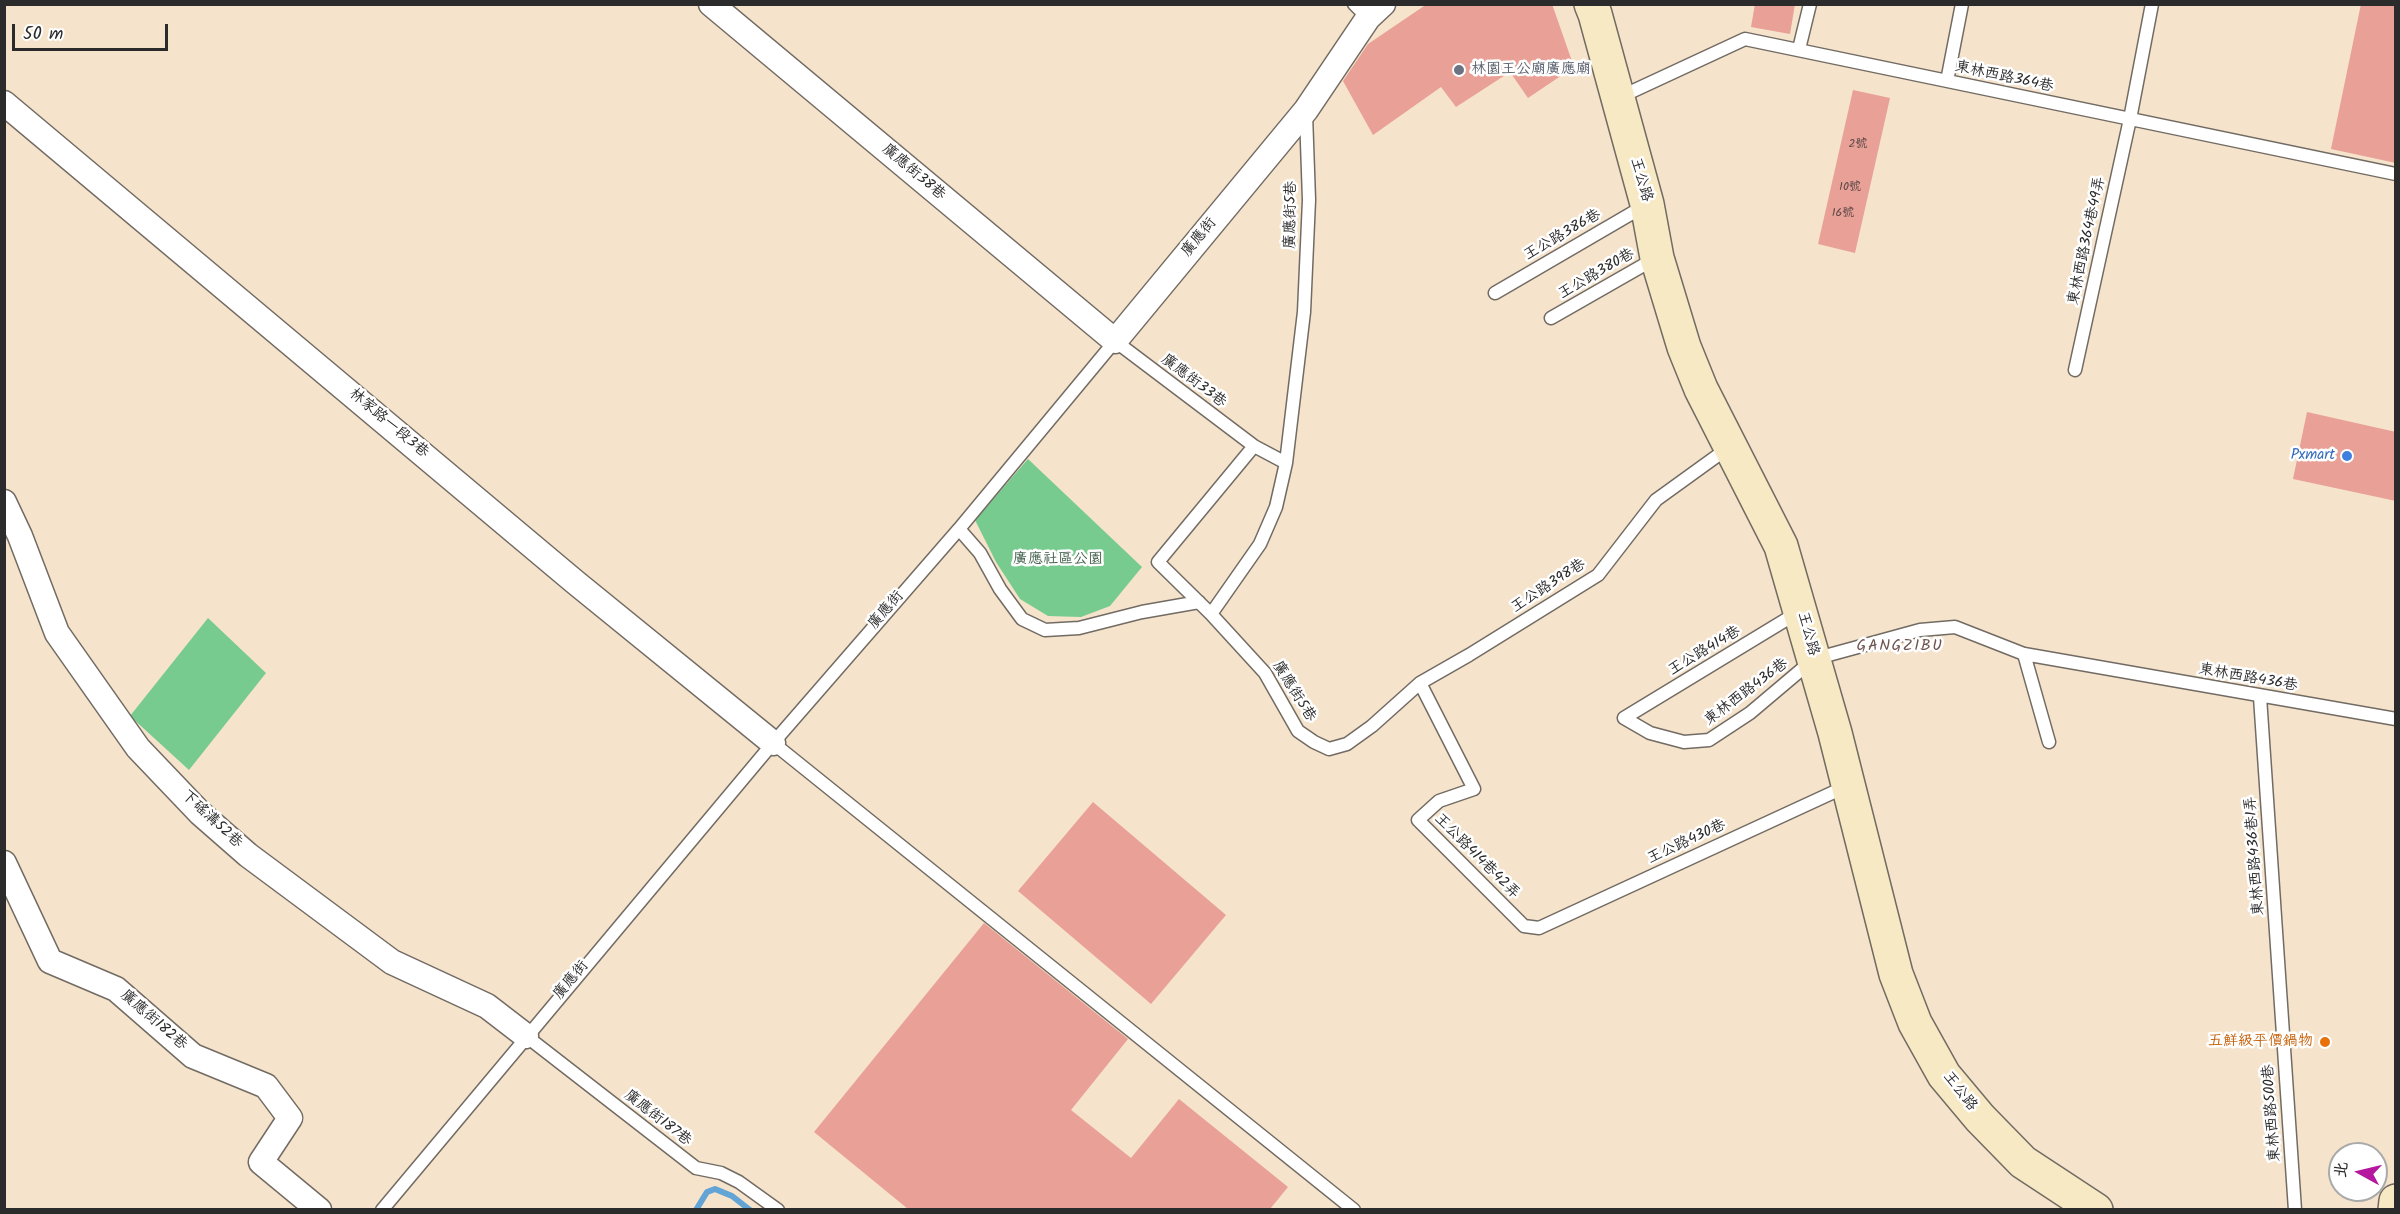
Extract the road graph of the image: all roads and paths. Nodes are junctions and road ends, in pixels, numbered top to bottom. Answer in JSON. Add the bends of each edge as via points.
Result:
{"nodes":[{"id":1,"x":711,"y":4,"type":"edge"},
{"id":2,"x":1591,"y":4,"type":"edge"},
{"id":3,"x":1810,"y":4,"type":"edge"},
{"id":4,"x":1962,"y":4,"type":"edge"},
{"id":5,"x":2152,"y":4,"type":"edge"},
{"id":6,"x":1368,"y":9,"type":"edge"},
{"id":7,"x":1799,"y":49,"type":"junction"},
{"id":8,"x":1947,"y":81,"type":"junction"},
{"id":9,"x":1616,"y":99,"type":"junction"},
{"id":10,"x":4,"y":103,"type":"edge"},
{"id":11,"x":1306,"y":110,"type":"junction"},
{"id":12,"x":2130,"y":119,"type":"junction"},
{"id":13,"x":2396,"y":174,"type":"edge"},
{"id":14,"x":1647,"y":204,"type":"junction"},
{"id":15,"x":1657,"y":258,"type":"junction"},
{"id":16,"x":1495,"y":293,"type":"dead end"},
{"id":17,"x":1551,"y":318,"type":"dead end"},
{"id":18,"x":1115,"y":341,"type":"junction"},
{"id":19,"x":2075,"y":370,"type":"dead end"},
{"id":20,"x":1254,"y":446,"type":"junction"},
{"id":21,"x":1730,"y":446,"type":"junction"},
{"id":22,"x":1286,"y":464,"type":"junction"},
{"id":23,"x":4,"y":502,"type":"edge"},
{"id":24,"x":958,"y":529,"type":"junction"},
{"id":25,"x":1199,"y":602,"type":"junction"},
{"id":26,"x":1801,"y":611,"type":"junction"},
{"id":27,"x":1211,"y":614,"type":"junction"},
{"id":28,"x":2024,"y":654,"type":"junction"},
{"id":29,"x":1814,"y":659,"type":"junction"},
{"id":30,"x":1420,"y":683,"type":"junction"},
{"id":31,"x":2260,"y":697,"type":"junction"},
{"id":32,"x":1624,"y":718,"type":"joint"},
{"id":33,"x":2396,"y":720,"type":"edge"},
{"id":34,"x":2049,"y":742,"type":"dead end"},
{"id":35,"x":773,"y":743,"type":"junction"},
{"id":36,"x":1848,"y":786,"type":"junction"},
{"id":37,"x":4,"y":863,"type":"edge"},
{"id":38,"x":1539,"y":928,"type":"joint"},
{"id":39,"x":2282,"y":1014,"type":"joint"},
{"id":40,"x":526,"y":1036,"type":"junction"},
{"id":41,"x":2396,"y":1201,"type":"edge"},
{"id":42,"x":319,"y":1209,"type":"edge"},
{"id":43,"x":382,"y":1209,"type":"edge"},
{"id":44,"x":778,"y":1209,"type":"edge"},
{"id":45,"x":1354,"y":1209,"type":"edge"},
{"id":46,"x":2096,"y":1209,"type":"edge"},
{"id":47,"x":2295,"y":1209,"type":"edge"},
{"id":48,"x":2395,"y":1209,"type":"edge"}],
"edges":[{"from":1,"to":18,"type":"street","name":"廣應街38巷"},
{"from":2,"to":9,"type":"street","name":"王公路"},
{"from":3,"to":7,"type":"lane"},
{"from":4,"to":8,"type":"lane"},
{"from":5,"to":12,"type":"lane","name":"東林西路364巷49弄"},
{"from":6,"to":11,"type":"street","name":"廣應街"},
{"from":7,"to":8,"type":"lane","name":"東林西路364巷"},
{"from":7,"to":9,"type":"lane","name":"東林西路364巷","via":[[1745,39]]},
{"from":8,"to":12,"type":"lane","name":"東林西路364巷"},
{"from":9,"to":14,"type":"street","name":"王公路"},
{"from":10,"to":35,"type":"street","name":"林家路一段3巷"},
{"from":11,"to":18,"type":"street","name":"廣應街"},
{"from":11,"to":22,"type":"lane","name":"廣應街5巷","via":[[1309,200],[1304,312]]},
{"from":12,"to":13,"type":"lane","name":"東林西路364巷"},
{"from":12,"to":19,"type":"lane","name":"東林西路364巷49弄"},
{"from":14,"to":15,"type":"street","name":"王公路"},
{"from":14,"to":16,"type":"lane","name":"王公路386巷"},
{"from":15,"to":17,"type":"lane","name":"王公路380巷"},
{"from":15,"to":21,"type":"street","name":"王公路","via":[[1684,347]]},
{"from":18,"to":20,"type":"lane","name":"廣應街33巷"},
{"from":18,"to":24,"type":"lane","name":"廣應街"},
{"from":20,"to":22,"type":"lane","name":"廣應街33巷"},
{"from":20,"to":25,"type":"lane","name":"廣應街5巷","via":[[1158,562]]},
{"from":21,"to":26,"type":"street","name":"王公路","via":[[1781,546]]},
{"from":21,"to":30,"type":"lane","name":"王公路398巷","via":[[1656,500],[1598,574]]},
{"from":22,"to":27,"type":"lane","name":"廣應街5巷","via":[[1276,507],[1260,544]]},
{"from":23,"to":40,"type":"street","name":"下磘溝52巷","via":[[57,633],[138,748],[200,813],[248,855],[392,962],[487,1006]]},
{"from":24,"to":25,"type":"lane","via":[[980,553],[1022,619],[1045,630],[1079,628]]},
{"from":24,"to":35,"type":"lane","name":"廣應街"},
{"from":25,"to":27,"type":"lane","name":"廣應街5巷"},
{"from":26,"to":29,"type":"street","name":"王公路"},
{"from":26,"to":32,"type":"lane","name":"王公路414巷"},
{"from":27,"to":30,"type":"lane","name":"廣應街5巷","via":[[1265,672],[1298,731],[1329,748],[1347,744]]},
{"from":28,"to":29,"type":"lane","name":"東林西路436巷","via":[[1955,627],[1920,630]]},
{"from":28,"to":31,"type":"lane","name":"東林西路436巷"},
{"from":28,"to":34,"type":"lane"},
{"from":29,"to":32,"type":"lane","name":"東林西路436巷","via":[[1750,713],[1709,740],[1684,742],[1650,733]]},
{"from":29,"to":36,"type":"street","name":"王公路"},
{"from":30,"to":38,"type":"lane","name":"王公路414巷42弄","via":[[1474,789],[1439,801],[1418,819],[1524,926]]},
{"from":31,"to":33,"type":"lane","name":"東林西路436巷"},
{"from":31,"to":39,"type":"lane","name":"東林西路436巷1弄"},
{"from":35,"to":40,"type":"lane","name":"廣應街"},
{"from":35,"to":45,"type":"lane"},
{"from":36,"to":38,"type":"lane","name":"王公路430巷"},
{"from":36,"to":46,"type":"street","name":"王公路","via":[[1896,974],[1915,1023],[1944,1075],[2023,1162]]},
{"from":37,"to":42,"type":"street","name":"廣應街182巷","via":[[50,961],[116,989],[193,1056],[266,1086],[290,1118],[261,1162]]},
{"from":39,"to":47,"type":"lane","name":"東林西路500巷"},
{"from":40,"to":43,"type":"lane","name":"廣應街"},
{"from":40,"to":44,"type":"lane","name":"廣應街187巷","via":[[696,1168],[739,1182]]},
{"from":41,"to":48,"type":"street"}]}
